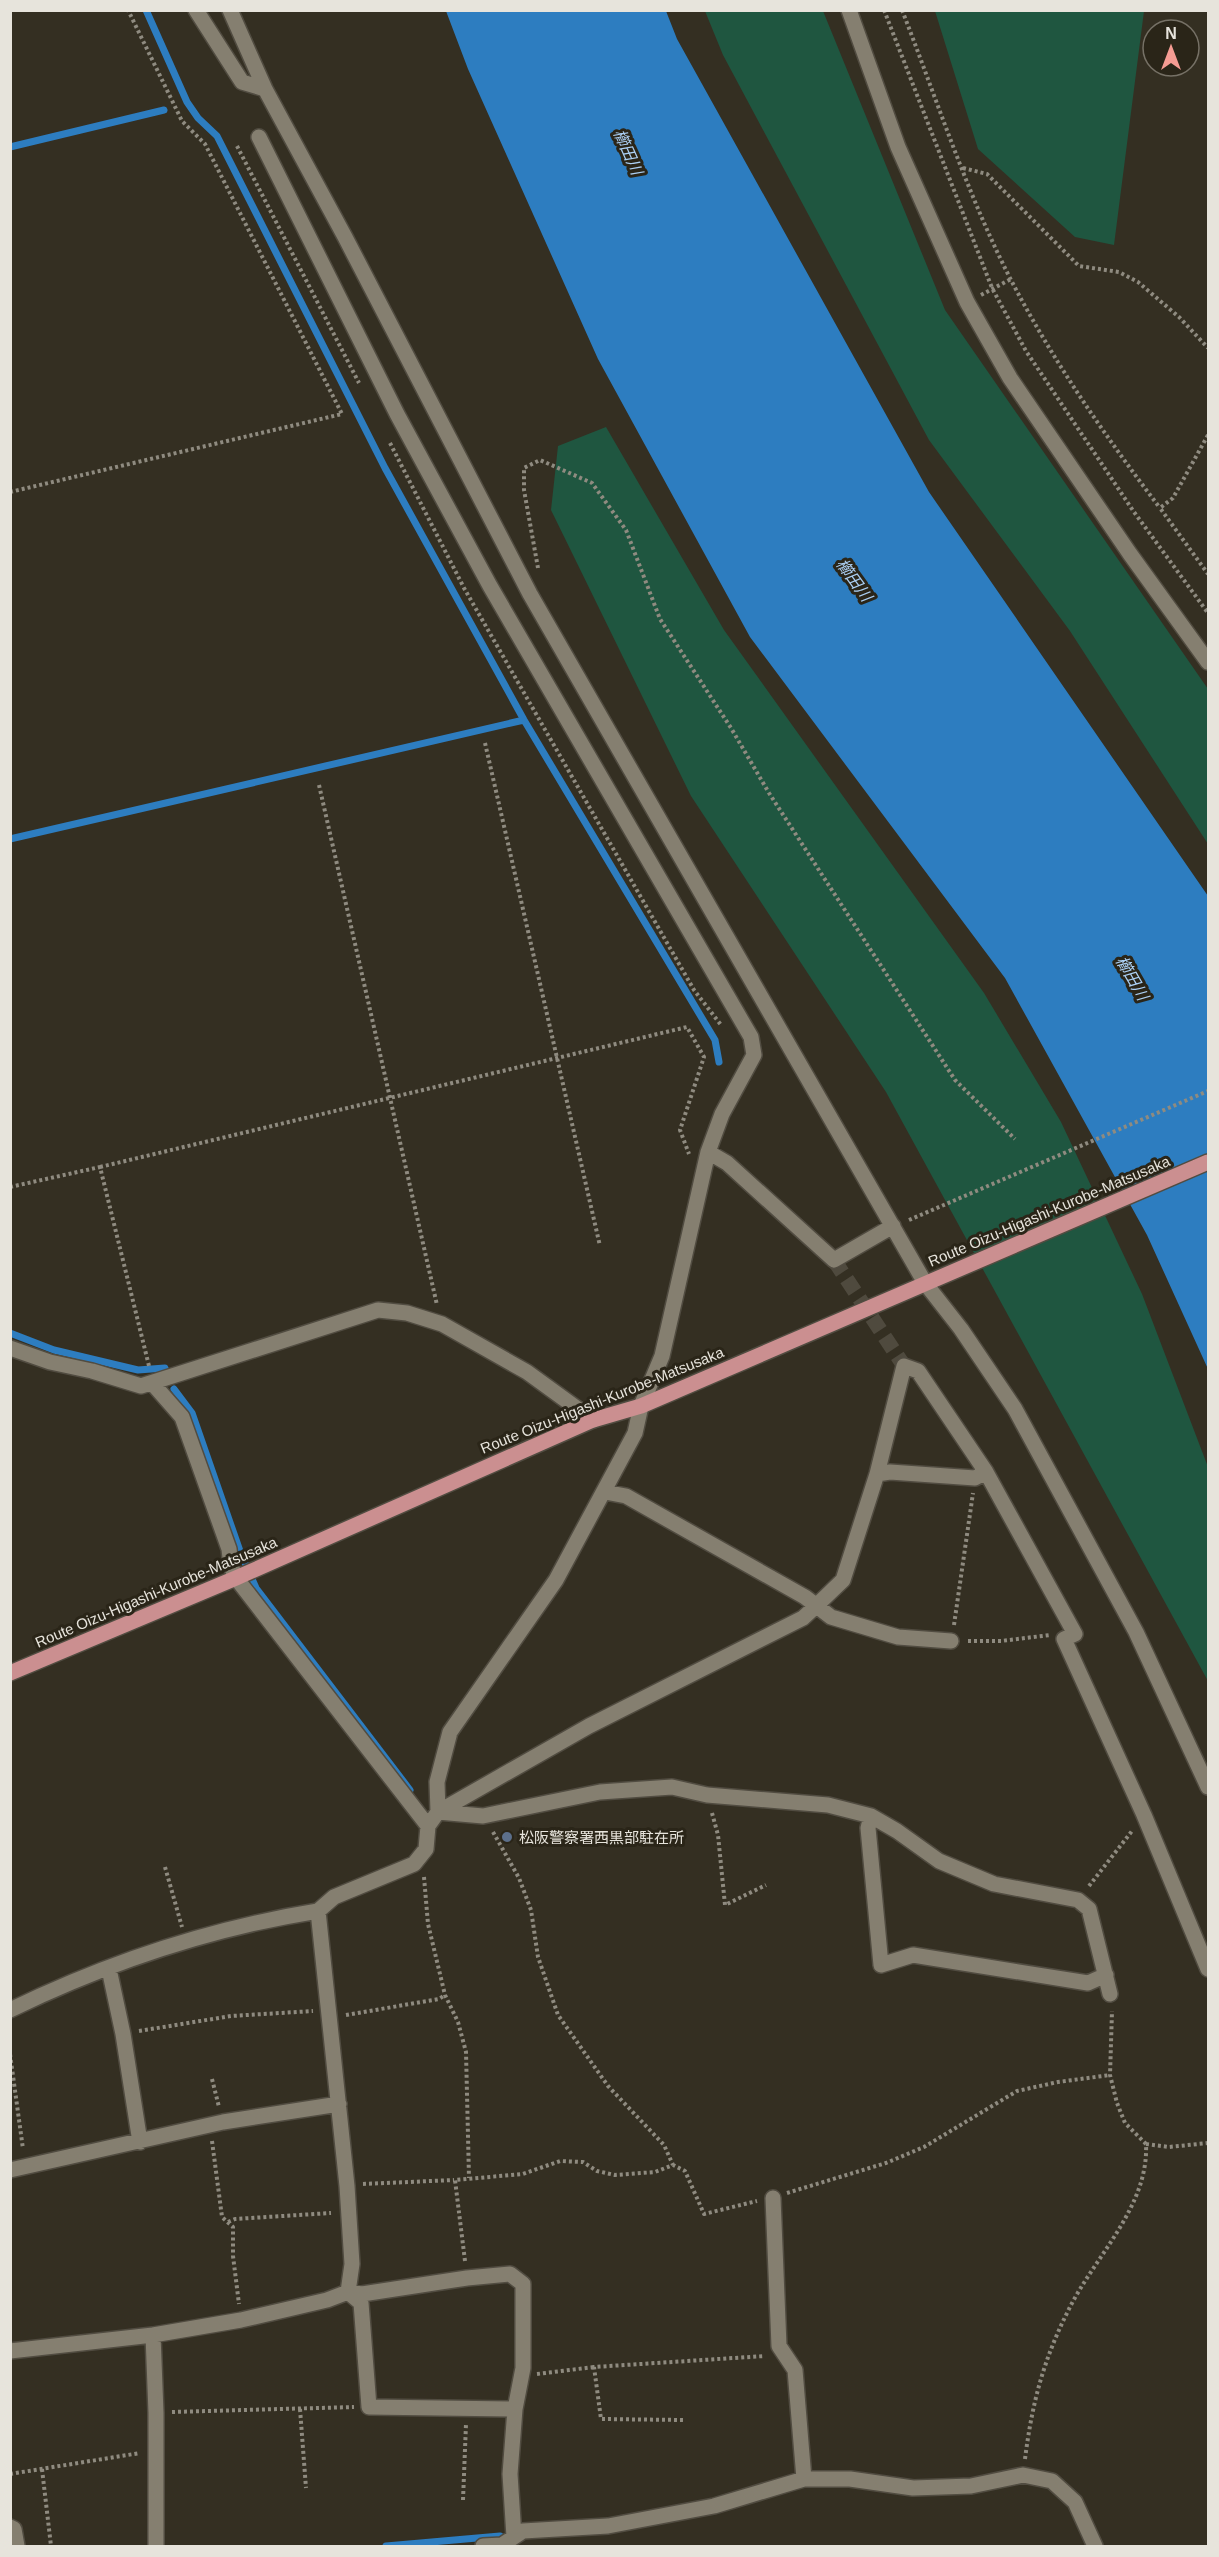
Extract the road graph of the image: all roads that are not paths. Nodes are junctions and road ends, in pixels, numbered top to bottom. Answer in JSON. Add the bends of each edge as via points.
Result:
{"nodes":[{"id":1,"x":196,"y":10,"type":"edge"},
{"id":2,"x":230,"y":10,"type":"edge"},
{"id":3,"x":849,"y":10,"type":"edge"},
{"id":4,"x":265,"y":89,"type":"junction"},
{"id":5,"x":259,"y":137,"type":"dead end"},
{"id":6,"x":1209,"y":662,"type":"edge"},
{"id":7,"x":708,"y":1152,"type":"junction"},
{"id":8,"x":1209,"y":1162,"type":"edge"},
{"id":9,"x":899,"y":1224,"type":"junction"},
{"id":10,"x":932,"y":1280,"type":"junction"},
{"id":11,"x":10,"y":1348,"type":"edge"},
{"id":12,"x":153,"y":1384,"type":"junction"},
{"id":13,"x":641,"y":1406,"type":"junction"},
{"id":14,"x":593,"y":1420,"type":"junction"},
{"id":15,"x":877,"y":1474,"type":"junction"},
{"id":16,"x":981,"y":1474,"type":"junction"},
{"id":17,"x":605,"y":1492,"type":"junction"},
{"id":18,"x":245,"y":1574,"type":"junction"},
{"id":19,"x":817,"y":1605,"type":"junction"},
{"id":20,"x":951,"y":1641,"type":"road end"},
{"id":21,"x":10,"y":1673,"type":"edge"},
{"id":22,"x":1209,"y":1787,"type":"edge"},
{"id":23,"x":438,"y":1812,"type":"junction"},
{"id":24,"x":871,"y":1816,"type":"junction"},
{"id":25,"x":428,"y":1826,"type":"junction"},
{"id":26,"x":318,"y":1911,"type":"junction"},
{"id":27,"x":109,"y":1969,"type":"junction"},
{"id":28,"x":1209,"y":1969,"type":"edge"},
{"id":29,"x":1106,"y":1976,"type":"junction"},
{"id":30,"x":1110,"y":1994,"type":"road end"},
{"id":31,"x":10,"y":2010,"type":"edge"},
{"id":32,"x":339,"y":2104,"type":"junction"},
{"id":33,"x":140,"y":2142,"type":"junction"},
{"id":34,"x":18,"y":2169,"type":"edge"},
{"id":35,"x":773,"y":2198,"type":"road end"},
{"id":36,"x":348,"y":2292,"type":"junction"},
{"id":37,"x":153,"y":2335,"type":"junction"},
{"id":38,"x":10,"y":2351,"type":"edge"},
{"id":39,"x":515,"y":2409,"type":"junction"},
{"id":40,"x":804,"y":2479,"type":"junction"},
{"id":41,"x":10,"y":2527,"type":"edge"},
{"id":42,"x":514,"y":2537,"type":"junction"},
{"id":43,"x":17,"y":2547,"type":"edge"},
{"id":44,"x":156,"y":2547,"type":"edge"},
{"id":45,"x":483,"y":2547,"type":"edge"},
{"id":46,"x":1095,"y":2547,"type":"edge"}],
"edges":[{"from":1,"to":4,"type":"street","via":[[242,82]]},
{"from":2,"to":4,"type":"street"},
{"from":3,"to":6,"type":"street","via":[[898,147],[967,302],[1010,378]]},
{"from":4,"to":9,"type":"street","via":[[530,594],[773,1021]]},
{"from":5,"to":7,"type":"street","via":[[397,414],[490,586],[751,1037],[754,1055],[722,1114]]},
{"from":7,"to":9,"type":"street","via":[[727,1163],[834,1260]]},
{"from":7,"to":13,"type":"street","via":[[662,1356]]},
{"from":8,"to":10,"type":"main road","name":"Route Oizu-Higashi-Kurobe-Matsusaka"},
{"from":9,"to":10,"type":"street"},
{"from":10,"to":13,"type":"main road","name":"Route Oizu-Higashi-Kurobe-Matsusaka"},
{"from":10,"to":22,"type":"street","via":[[1015,1409],[1136,1632]]},
{"from":11,"to":12,"type":"street","via":[[141,1386]]},
{"from":12,"to":14,"type":"street","via":[[378,1310],[407,1313],[442,1324],[526,1372]]},
{"from":12,"to":18,"type":"street","via":[[182,1417],[229,1549],[231,1566]]},
{"from":13,"to":14,"type":"main road","name":"Route Oizu-Higashi-Kurobe-Matsusaka"},
{"from":13,"to":17,"type":"street","via":[[635,1433]]},
{"from":14,"to":18,"type":"main road","name":"Route Oizu-Higashi-Kurobe-Matsusaka"},
{"from":15,"to":16,"type":"street"},
{"from":15,"to":16,"type":"street","via":[[904,1366],[918,1371]]},
{"from":15,"to":19,"type":"street","via":[[843,1580]]},
{"from":16,"to":28,"type":"street","via":[[1075,1634],[1064,1640]]},
{"from":17,"to":19,"type":"street","via":[[626,1496]]},
{"from":17,"to":23,"type":"street","via":[[556,1580],[450,1732],[437,1782]]},
{"from":18,"to":21,"type":"main road","name":"Route Oizu-Higashi-Kurobe-Matsusaka"},
{"from":18,"to":25,"type":"street"},
{"from":19,"to":20,"type":"street","via":[[831,1617],[898,1637]]},
{"from":19,"to":23,"type":"street","via":[[803,1617],[589,1726]]},
{"from":23,"to":24,"type":"street","via":[[483,1816],[600,1791],[672,1787],[707,1795],[828,1805]]},
{"from":23,"to":25,"type":"street"},
{"from":24,"to":29,"type":"street","via":[[939,1861],[994,1884],[1078,1900],[1089,1909]]},
{"from":24,"to":29,"type":"street","via":[[868,1828],[880,1965],[913,1955],[1088,1983]]},
{"from":25,"to":26,"type":"street","via":[[426,1849],[414,1864],[334,1897]]},
{"from":26,"to":27,"type":"street","via":[[182,1942]]},
{"from":26,"to":32,"type":"street"},
{"from":27,"to":31,"type":"street"},
{"from":27,"to":33,"type":"street"},
{"from":29,"to":30,"type":"street"},
{"from":32,"to":33,"type":"street","via":[[216,2123]]},
{"from":32,"to":36,"type":"street","via":[[352,2264]]},
{"from":33,"to":34,"type":"street"},
{"from":35,"to":40,"type":"street","via":[[779,2346],[795,2370]]},
{"from":36,"to":37,"type":"street","via":[[241,2320]]},
{"from":36,"to":39,"type":"street","via":[[361,2302],[369,2407]]},
{"from":36,"to":39,"type":"street","via":[[362,2294],[510,2274],[523,2284],[523,2368]]},
{"from":37,"to":38,"type":"street"},
{"from":37,"to":44,"type":"street"},
{"from":39,"to":42,"type":"street","via":[[510,2474]]},
{"from":40,"to":42,"type":"street","via":[[714,2506],[608,2526],[523,2531]]},
{"from":40,"to":46,"type":"street","via":[[850,2479],[913,2488],[970,2486],[1023,2475],[1052,2481],[1075,2502]]},
{"from":41,"to":43,"type":"street","via":[[14,2529]]},
{"from":42,"to":45,"type":"street","via":[[502,2545]]}]}
